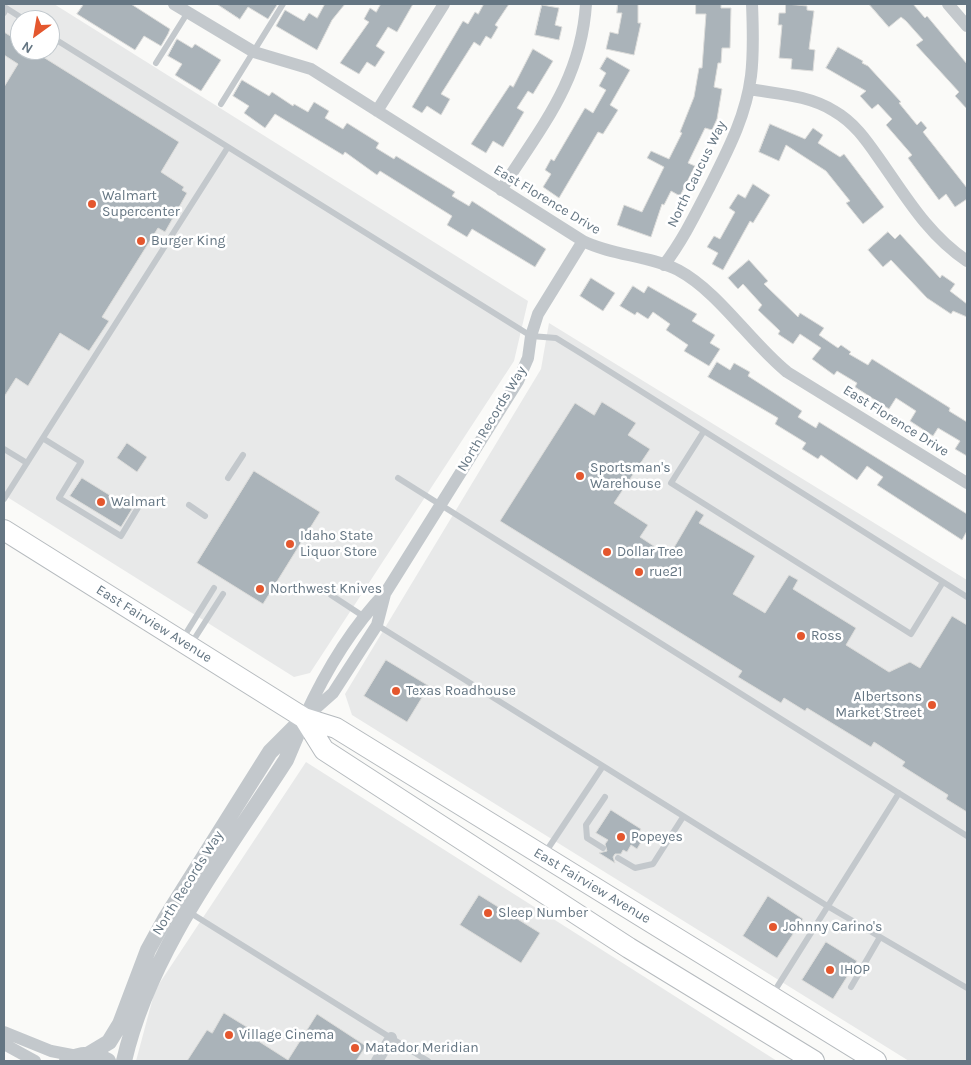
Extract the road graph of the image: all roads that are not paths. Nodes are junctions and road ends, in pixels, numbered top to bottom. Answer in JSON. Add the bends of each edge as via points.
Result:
{"nodes":[{"id":1,"x":174,"y":4,"type":"edge"},
{"id":2,"x":283,"y":4,"type":"edge"},
{"id":3,"x":444,"y":4,"type":"edge"},
{"id":4,"x":586,"y":4,"type":"edge"},
{"id":5,"x":752,"y":4,"type":"edge"},
{"id":6,"x":948,"y":4,"type":"edge"},
{"id":7,"x":188,"y":12,"type":"junction"},
{"id":8,"x":967,"y":26,"type":"edge"},
{"id":9,"x":60,"y":42,"type":"edge"},
{"id":10,"x":254,"y":52,"type":"junction"},
{"id":11,"x":156,"y":63,"type":"dead end"},
{"id":12,"x":749,"y":89,"type":"junction"},
{"id":13,"x":221,"y":104,"type":"dead end"},
{"id":14,"x":377,"y":111,"type":"junction"},
{"id":15,"x":228,"y":147,"type":"junction"},
{"id":16,"x":501,"y":190,"type":"junction"},
{"id":17,"x":582,"y":241,"type":"junction"},
{"id":18,"x":967,"y":261,"type":"edge"},
{"id":19,"x":664,"y":264,"type":"junction"},
{"id":20,"x":531,"y":336,"type":"junction"},
{"id":21,"x":704,"y":431,"type":"junction"},
{"id":22,"x":44,"y":439,"type":"junction"},
{"id":23,"x":4,"y":449,"type":"edge"},
{"id":24,"x":243,"y":455,"type":"dead end"},
{"id":25,"x":27,"y":464,"type":"junction"},
{"id":26,"x":228,"y":478,"type":"dead end"},
{"id":27,"x":398,"y":478,"type":"dead end"},
{"id":28,"x":967,"y":483,"type":"edge"},
{"id":29,"x":4,"y":499,"type":"edge"},
{"id":30,"x":142,"y":501,"type":"dead end"},
{"id":31,"x":189,"y":505,"type":"dead end"},
{"id":32,"x":440,"y":505,"type":"junction"},
{"id":33,"x":205,"y":516,"type":"dead end"},
{"id":34,"x":4,"y":530,"type":"edge"},
{"id":35,"x":943,"y":582,"type":"junction"},
{"id":36,"x":214,"y":588,"type":"dead end"},
{"id":37,"x":386,"y":592,"type":"junction"},
{"id":38,"x":223,"y":594,"type":"dead end"},
{"id":39,"x":331,"y":595,"type":"dead end"},
{"id":40,"x":967,"y":597,"type":"edge"},
{"id":41,"x":363,"y":616,"type":"junction"},
{"id":42,"x":377,"y":625,"type":"junction"},
{"id":43,"x":185,"y":645,"type":"junction"},
{"id":44,"x":304,"y":718,"type":"junction"},
{"id":45,"x":603,"y":766,"type":"junction"},
{"id":46,"x":899,"y":793,"type":"junction"},
{"id":47,"x":605,"y":796,"type":"dead end"},
{"id":48,"x":684,"y":816,"type":"junction"},
{"id":49,"x":967,"y":836,"type":"edge"},
{"id":50,"x":603,"y":848,"type":"dead end"},
{"id":51,"x":543,"y":856,"type":"junction"},
{"id":52,"x":618,"y":858,"type":"dead end"},
{"id":53,"x":828,"y":907,"type":"junction"},
{"id":54,"x":188,"y":911,"type":"junction"},
{"id":55,"x":880,"y":937,"type":"junction"},
{"id":56,"x":851,"y":987,"type":"dead end"},
{"id":57,"x":967,"y":988,"type":"edge"},
{"id":58,"x":771,"y":996,"type":"junction"},
{"id":59,"x":4,"y":1032,"type":"edge"},
{"id":60,"x":391,"y":1038,"type":"junction"},
{"id":61,"x":4,"y":1044,"type":"edge"},
{"id":62,"x":78,"y":1057,"type":"edge"},
{"id":63,"x":804,"y":1059,"type":"edge"},
{"id":64,"x":35,"y":1061,"type":"edge"},
{"id":65,"x":108,"y":1061,"type":"edge"},
{"id":66,"x":124,"y":1061,"type":"edge"},
{"id":67,"x":377,"y":1061,"type":"edge"},
{"id":68,"x":428,"y":1061,"type":"edge"},
{"id":69,"x":876,"y":1061,"type":"edge"}],
"edges":[{"from":1,"to":7,"type":"street","name":"East Florence Drive"},
{"from":2,"to":10,"type":"lane"},
{"from":3,"to":14,"type":"street"},
{"from":4,"to":16,"type":"street","via":[[581,43],[571,75]]},
{"from":5,"to":12,"type":"street","name":"North Caucus Way","via":[[754,48]]},
{"from":6,"to":8,"type":"street"},
{"from":7,"to":10,"type":"street","name":"East Florence Drive"},
{"from":7,"to":11,"type":"lane"},
{"from":9,"to":15,"type":"lane"},
{"from":10,"to":13,"type":"lane"},
{"from":10,"to":14,"type":"street","name":"East Florence Drive","via":[[311,70]]},
{"from":12,"to":18,"type":"street","via":[[806,99],[845,118],[867,141],[919,217],[937,238]]},
{"from":12,"to":19,"type":"street","name":"North Caucus Way","via":[[733,140],[685,235]]},
{"from":14,"to":16,"type":"street","name":"East Florence Drive"},
{"from":15,"to":20,"type":"lane"},
{"from":15,"to":22,"type":"lane"},
{"from":16,"to":17,"type":"street","name":"East Florence Drive"},
{"from":17,"to":19,"type":"street","name":"East Florence Drive","via":[[608,252]]},
{"from":17,"to":20,"type":"street","name":"North Records Way","via":[[538,314]]},
{"from":19,"to":28,"type":"street","name":"East Florence Drive","via":[[696,281],[766,355],[787,372]]},
{"from":20,"to":21,"type":"lane","via":[[556,338]]},
{"from":20,"to":32,"type":"street","name":"North Records Way","via":[[528,358],[518,381]]},
{"from":21,"to":35,"type":"lane"},
{"from":21,"to":35,"type":"lane","via":[[671,483],[912,634]]},
{"from":22,"to":25,"type":"lane"},
{"from":22,"to":30,"type":"lane","via":[[81,462],[59,498],[121,536]]},
{"from":23,"to":25,"type":"lane"},
{"from":24,"to":26,"type":"lane"},
{"from":25,"to":29,"type":"lane"},
{"from":27,"to":32,"type":"lane"},
{"from":31,"to":33,"type":"lane"},
{"from":32,"to":37,"type":"street","name":"North Records Way"},
{"from":32,"to":46,"type":"lane"},
{"from":34,"to":43,"type":"main road","name":"East Fairview Avenue"},
{"from":35,"to":40,"type":"lane"},
{"from":36,"to":43,"type":"lane"},
{"from":37,"to":41,"type":"street","name":"North Records Way"},
{"from":37,"to":42,"type":"street","name":"North Records Way"},
{"from":38,"to":43,"type":"lane"},
{"from":39,"to":41,"type":"lane"},
{"from":41,"to":44,"type":"street","name":"North Records Way","via":[[319,684]]},
{"from":42,"to":44,"type":"street","name":"North Records Way","via":[[333,693]]},
{"from":42,"to":45,"type":"lane"},
{"from":43,"to":44,"type":"main road","name":"East Fairview Avenue"},
{"from":44,"to":51,"type":"main road","name":"East Fairview Avenue","via":[[336,728]]},
{"from":44,"to":54,"type":"street","name":"North Records Way","via":[[286,760]]},
{"from":44,"to":62,"type":"street","name":"North Records Way","via":[[270,752],[164,919],[148,950],[120,1024],[109,1042]]},
{"from":44,"to":63,"type":"main road","name":"East Fairview Avenue","via":[[324,750]]},
{"from":45,"to":48,"type":"lane"},
{"from":45,"to":51,"type":"lane"},
{"from":46,"to":49,"type":"lane"},
{"from":46,"to":53,"type":"lane"},
{"from":47,"to":50,"type":"lane","via":[[586,825],[587,838]]},
{"from":48,"to":52,"type":"lane","via":[[653,864],[635,868]]},
{"from":48,"to":53,"type":"lane"},
{"from":51,"to":58,"type":"main road","name":"East Fairview Avenue"},
{"from":53,"to":55,"type":"lane"},
{"from":53,"to":58,"type":"lane"},
{"from":54,"to":60,"type":"lane"},
{"from":54,"to":66,"type":"street","name":"North Records Way","via":[[166,948]]},
{"from":55,"to":56,"type":"lane"},
{"from":55,"to":57,"type":"lane"},
{"from":58,"to":69,"type":"main road","name":"East Fairview Avenue"},
{"from":59,"to":62,"type":"street","via":[[51,1051]]},
{"from":60,"to":67,"type":"street"},
{"from":60,"to":68,"type":"lane"},
{"from":61,"to":64,"type":"street"},
{"from":62,"to":65,"type":"street"}]}
